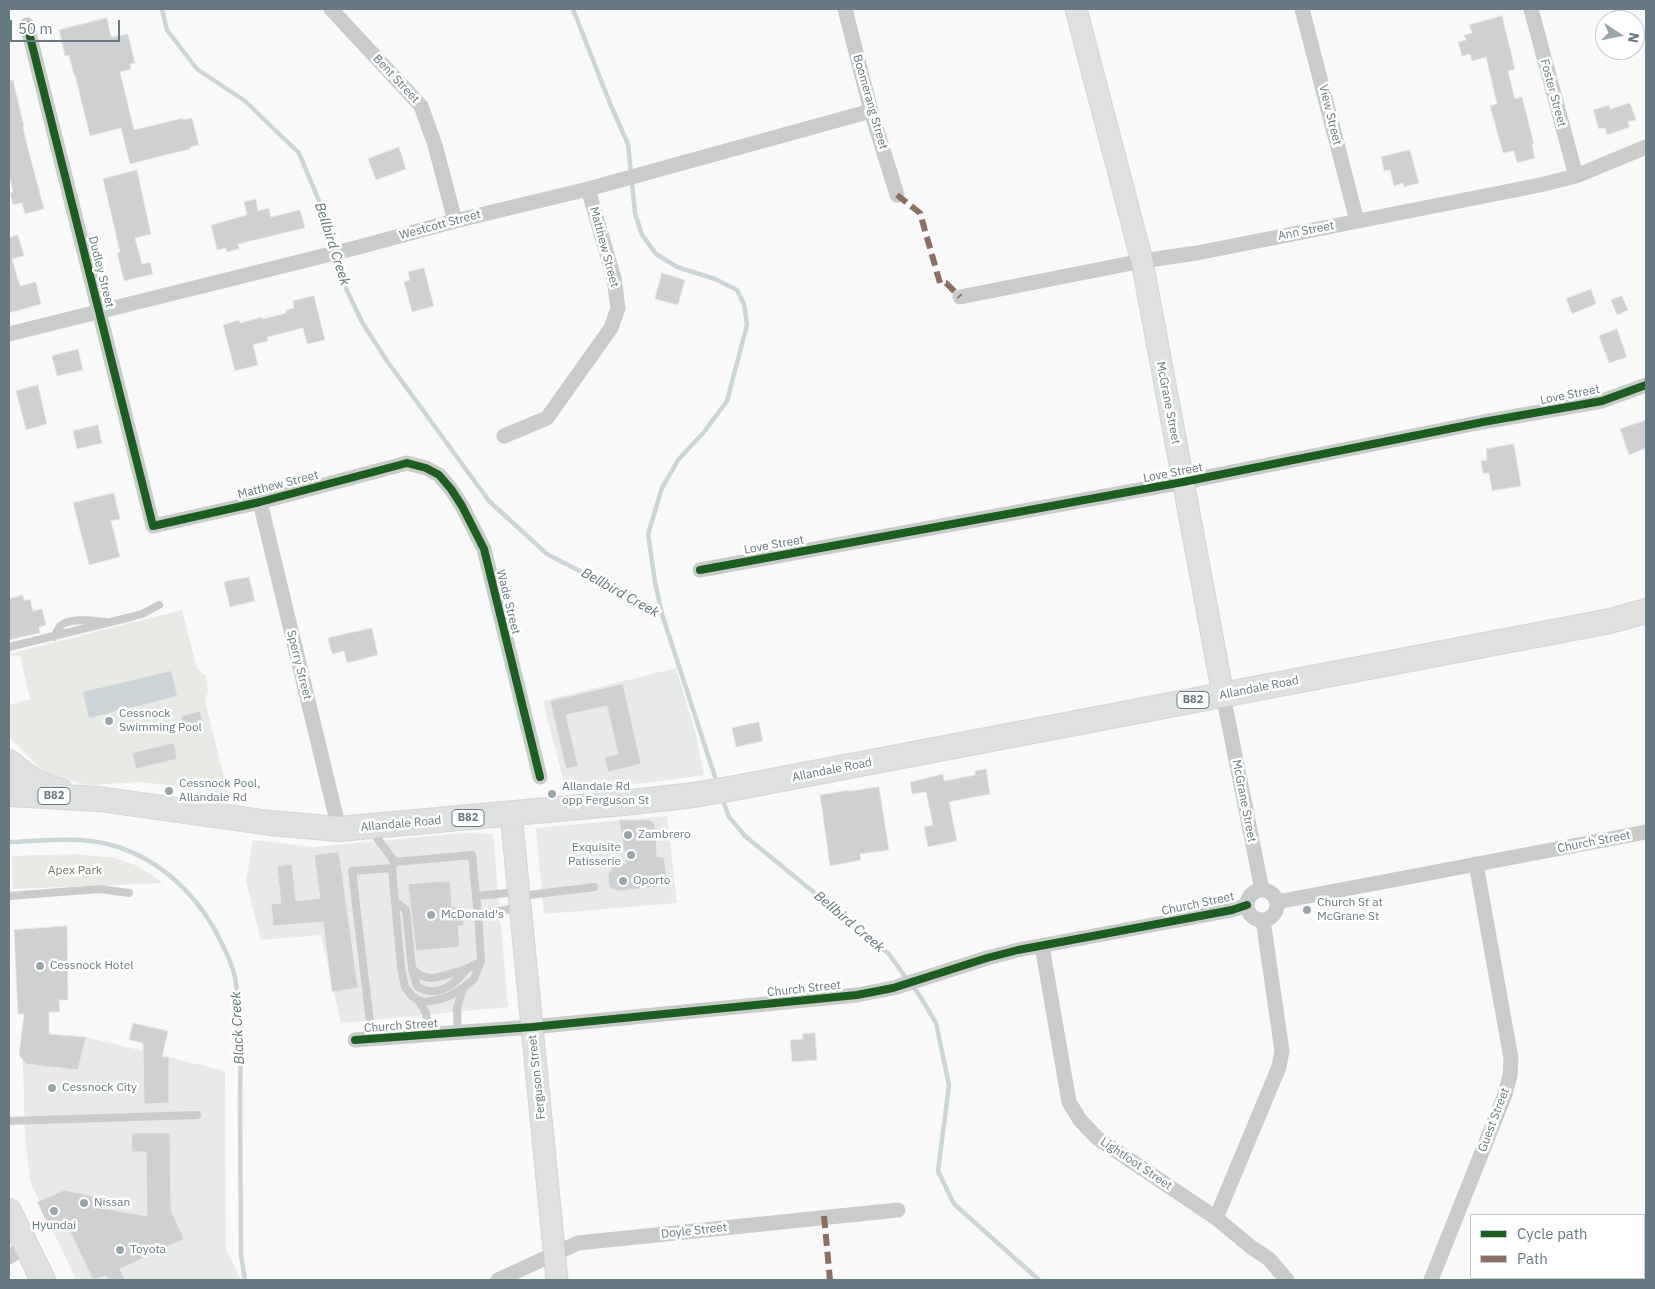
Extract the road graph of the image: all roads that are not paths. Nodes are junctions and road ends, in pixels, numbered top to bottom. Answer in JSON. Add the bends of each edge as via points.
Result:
{"nodes":[{"id":1,"x":330,"y":9,"type":"edge"},
{"id":2,"x":845,"y":9,"type":"edge"},
{"id":3,"x":1076,"y":9,"type":"edge"},
{"id":4,"x":1302,"y":9,"type":"edge"},
{"id":5,"x":1531,"y":9,"type":"edge"},
{"id":6,"x":27,"y":25,"type":"dead end"},
{"id":7,"x":871,"y":111,"type":"junction"},
{"id":8,"x":1646,"y":147,"type":"edge"},
{"id":9,"x":1576,"y":176,"type":"junction"},
{"id":10,"x":588,"y":189,"type":"junction"},
{"id":11,"x":897,"y":195,"type":"dead end"},
{"id":12,"x":455,"y":221,"type":"junction"},
{"id":13,"x":1357,"y":221,"type":"junction"},
{"id":14,"x":1142,"y":261,"type":"junction"},
{"id":15,"x":960,"y":297,"type":"dead end"},
{"id":16,"x":99,"y":312,"type":"junction"},
{"id":17,"x":9,"y":334,"type":"edge"},
{"id":18,"x":1646,"y":384,"type":"edge"},
{"id":19,"x":504,"y":436,"type":"dead end"},
{"id":20,"x":407,"y":463,"type":"joint"},
{"id":21,"x":1183,"y":482,"type":"junction"},
{"id":22,"x":260,"y":502,"type":"junction"},
{"id":23,"x":153,"y":526,"type":"joint"},
{"id":24,"x":700,"y":570,"type":"dead end"},
{"id":25,"x":159,"y":605,"type":"dead end"},
{"id":26,"x":1646,"y":611,"type":"edge"},
{"id":27,"x":9,"y":647,"type":"edge"},
{"id":28,"x":1223,"y":694,"type":"junction"},
{"id":29,"x":9,"y":762,"type":"edge"},
{"id":30,"x":540,"y":777,"type":"dead end"},
{"id":31,"x":9,"y":794,"type":"edge"},
{"id":32,"x":99,"y":799,"type":"junction"},
{"id":33,"x":511,"y":814,"type":"junction"},
{"id":34,"x":368,"y":826,"type":"junction"},
{"id":35,"x":339,"y":829,"type":"junction"},
{"id":36,"x":1646,"y":832,"type":"edge"},
{"id":37,"x":1476,"y":864,"type":"junction"},
{"id":38,"x":393,"y":865,"type":"junction"},
{"id":39,"x":594,"y":887,"type":"dead end"},
{"id":40,"x":1262,"y":890,"type":"junction"},
{"id":41,"x":128,"y":893,"type":"dead end"},
{"id":42,"x":9,"y":896,"type":"edge"},
{"id":43,"x":476,"y":896,"type":"junction"},
{"id":44,"x":519,"y":899,"type":"junction"},
{"id":45,"x":395,"y":901,"type":"junction"},
{"id":46,"x":1277,"y":902,"type":"junction"},
{"id":47,"x":1247,"y":905,"type":"junction"},
{"id":48,"x":478,"y":914,"type":"junction"},
{"id":49,"x":1263,"y":920,"type":"junction"},
{"id":50,"x":1042,"y":946,"type":"junction"},
{"id":51,"x":480,"y":961,"type":"junction"},
{"id":52,"x":412,"y":968,"type":"junction"},
{"id":53,"x":466,"y":970,"type":"junction"},
{"id":54,"x":463,"y":988,"type":"junction"},
{"id":55,"x":418,"y":1000,"type":"junction"},
{"id":56,"x":532,"y":1026,"type":"junction"},
{"id":57,"x":458,"y":1033,"type":"junction"},
{"id":58,"x":430,"y":1035,"type":"junction"},
{"id":59,"x":372,"y":1039,"type":"junction"},
{"id":60,"x":355,"y":1040,"type":"dead end"},
{"id":61,"x":197,"y":1115,"type":"dead end"},
{"id":62,"x":9,"y":1121,"type":"edge"},
{"id":63,"x":898,"y":1210,"type":"dead end"},
{"id":64,"x":9,"y":1211,"type":"edge"},
{"id":65,"x":1216,"y":1218,"type":"junction"},
{"id":66,"x":17,"y":1252,"type":"edge"},
{"id":67,"x":555,"y":1253,"type":"junction"},
{"id":68,"x":43,"y":1280,"type":"edge"},
{"id":69,"x":498,"y":1280,"type":"edge"},
{"id":70,"x":557,"y":1280,"type":"edge"},
{"id":71,"x":1287,"y":1280,"type":"edge"},
{"id":72,"x":1432,"y":1280,"type":"edge"}],
"edges":[{"from":1,"to":12,"type":"street","name":"Bent Street","via":[[421,106]]},
{"from":2,"to":7,"type":"street","name":"Boomerang Street"},
{"from":3,"to":14,"type":"street","name":"McGrane Street"},
{"from":4,"to":13,"type":"street","name":"View Street"},
{"from":5,"to":9,"type":"street","name":"Foster Street"},
{"from":6,"to":16,"type":"street","name":"Dudley Street"},
{"from":7,"to":10,"type":"street","name":"Westcott Street"},
{"from":7,"to":11,"type":"street","name":"Boomerang Street"},
{"from":8,"to":9,"type":"street","name":"Ann Street"},
{"from":9,"to":13,"type":"street","name":"Ann Street","via":[[1540,186]]},
{"from":10,"to":12,"type":"street","name":"Westcott Street"},
{"from":10,"to":19,"type":"street","name":"Matthew Street","via":[[614,278],[618,308],[611,328],[547,418]]},
{"from":12,"to":16,"type":"street","name":"Westcott Street"},
{"from":13,"to":14,"type":"street","name":"Ann Street"},
{"from":14,"to":15,"type":"street","name":"Ann Street"},
{"from":14,"to":21,"type":"street","name":"McGrane Street"},
{"from":16,"to":17,"type":"street","name":"Westcott Street"},
{"from":16,"to":23,"type":"street","name":"Dudley Street"},
{"from":18,"to":21,"type":"street","name":"Love Street","via":[[1602,401]]},
{"from":20,"to":22,"type":"street","name":"Matthew Street"},
{"from":20,"to":30,"type":"street","name":"Wade Street","via":[[439,475],[462,506],[484,549]]},
{"from":21,"to":24,"type":"street","name":"Love Street"},
{"from":21,"to":28,"type":"street","name":"McGrane Street"},
{"from":22,"to":23,"type":"street","name":"Matthew Street"},
{"from":22,"to":35,"type":"street","name":"Sperry Street"},
{"from":25,"to":27,"type":"lane","via":[[142,614],[110,623]]},
{"from":26,"to":28,"type":"main road","name":"Allandale Road","number":"B82","via":[[1610,621]]},
{"from":28,"to":33,"type":"main road","name":"Allandale Road","number":"B82","via":[[740,788]]},
{"from":28,"to":40,"type":"street","name":"McGrane Street"},
{"from":29,"to":32,"type":"main road","via":[[20,772],[54,790]]},
{"from":31,"to":32,"type":"main road","name":"Allandale Road","number":"B82"},
{"from":32,"to":35,"type":"main road","name":"Allandale Road","number":"B82","via":[[278,824]]},
{"from":33,"to":34,"type":"main road","name":"Allandale Road","number":"B82"},
{"from":33,"to":44,"type":"street","name":"Ferguson Street"},
{"from":34,"to":35,"type":"main road","name":"Allandale Road","number":"B82"},
{"from":34,"to":38,"type":"lane"},
{"from":36,"to":37,"type":"street","name":"Church Street"},
{"from":37,"to":46,"type":"street","name":"Church Street"},
{"from":37,"to":72,"type":"street","name":"Guest Street","via":[[1511,1058],[1510,1076]]},
{"from":38,"to":43,"type":"lane","via":[[472,855]]},
{"from":38,"to":45,"type":"lane"},
{"from":38,"to":59,"type":"lane","via":[[352,871]]},
{"from":39,"to":44,"type":"lane"},
{"from":40,"to":46,"type":"street","via":[[1272,893]]},
{"from":40,"to":47,"type":"street","via":[[1251,894]]},
{"from":41,"to":42,"type":"lane","via":[[100,889]]},
{"from":43,"to":44,"type":"lane"},
{"from":43,"to":48,"type":"lane"},
{"from":44,"to":48,"type":"lane"},
{"from":44,"to":56,"type":"street","name":"Ferguson Street"},
{"from":45,"to":52,"type":"lane","via":[[406,910]]},
{"from":45,"to":55,"type":"lane","via":[[405,987]]},
{"from":46,"to":49,"type":"street","via":[[1274,914]]},
{"from":47,"to":49,"type":"street","via":[[1253,917]]},
{"from":47,"to":50,"type":"street","name":"Church Street"},
{"from":48,"to":51,"type":"lane"},
{"from":49,"to":65,"type":"street","via":[[1282,1051]]},
{"from":50,"to":56,"type":"street","name":"Church Street","via":[[857,995]]},
{"from":50,"to":65,"type":"street","name":"Lightfoot Street","via":[[1069,1102],[1080,1120],[1096,1138]]},
{"from":51,"to":53,"type":"lane"},
{"from":51,"to":54,"type":"lane","via":[[474,979]]},
{"from":52,"to":53,"type":"lane","via":[[427,978]]},
{"from":52,"to":53,"type":"lane","via":[[417,986],[428,991],[444,989]]},
{"from":54,"to":55,"type":"lane","via":[[437,1000]]},
{"from":54,"to":57,"type":"lane","via":[[457,1008]]},
{"from":55,"to":58,"type":"lane","via":[[426,1013]]},
{"from":56,"to":57,"type":"street","name":"Church Street"},
{"from":56,"to":67,"type":"street","name":"Ferguson Street"},
{"from":57,"to":58,"type":"street","name":"Church Street"},
{"from":58,"to":59,"type":"street","name":"Church Street"},
{"from":59,"to":60,"type":"street","name":"Church Street"},
{"from":61,"to":62,"type":"lane"},
{"from":63,"to":67,"type":"street","name":"Doyle Street","via":[[578,1243]]},
{"from":64,"to":66,"type":"main road"},
{"from":65,"to":71,"type":"street","name":"Lightfoot Street","via":[[1270,1259]]},
{"from":66,"to":68,"type":"main road"},
{"from":67,"to":69,"type":"street","name":"Doyle Street"},
{"from":67,"to":70,"type":"street","name":"Ferguson Street"}]}
